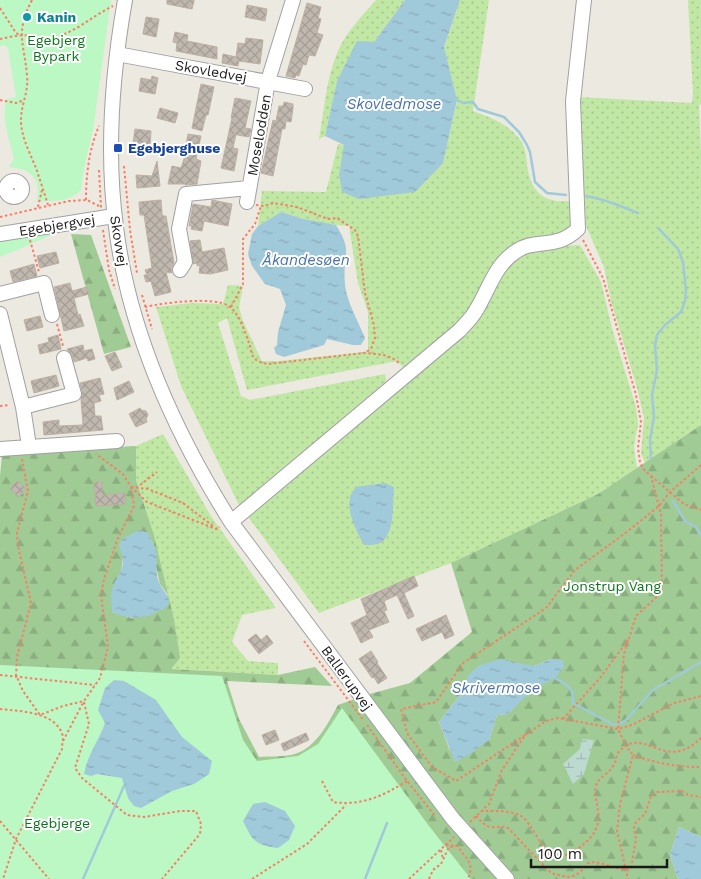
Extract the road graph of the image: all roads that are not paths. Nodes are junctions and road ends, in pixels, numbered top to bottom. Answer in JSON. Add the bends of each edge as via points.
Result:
{"nodes":[{"id":1,"x":293,"y":0,"type":"edge"},
{"id":2,"x":584,"y":0,"type":"edge"},
{"id":3,"x":125,"y":1,"type":"edge"},
{"id":4,"x":117,"y":54,"type":"junction"},
{"id":5,"x":268,"y":81,"type":"junction"},
{"id":6,"x":306,"y":89,"type":"dead end"},
{"id":7,"x":114,"y":216,"type":"junction"},
{"id":8,"x":0,"y":234,"type":"edge"},
{"id":9,"x":180,"y":270,"type":"dead end"},
{"id":10,"x":0,"y":294,"type":"edge"},
{"id":11,"x":0,"y":314,"type":"edge"},
{"id":12,"x":52,"y":315,"type":"dead end"},
{"id":13,"x":4,"y":341,"type":"edge"},
{"id":14,"x":65,"y":356,"type":"road end"},
{"id":15,"x":16,"y":406,"type":"junction"},
{"id":16,"x":117,"y":441,"type":"dead end"},
{"id":17,"x":25,"y":447,"type":"junction"},
{"id":18,"x":0,"y":449,"type":"edge"},
{"id":19,"x":199,"y":468,"type":"joint"},
{"id":20,"x":231,"y":522,"type":"junction"},
{"id":21,"x":507,"y":879,"type":"edge"}],
"edges":[{"from":1,"to":5,"type":"street","name":"Moselodden"},
{"from":2,"to":20,"type":"street","via":[[573,101],[578,229],[560,242],[528,246],[508,257],[460,330]]},
{"from":3,"to":4,"type":"street","name":"Skovvej"},
{"from":4,"to":5,"type":"street","name":"Skovledvej"},
{"from":4,"to":7,"type":"street","name":"Skovvej","via":[[111,155]]},
{"from":5,"to":6,"type":"street","name":"Skovledvej"},
{"from":5,"to":9,"type":"street","name":"Moselodden","via":[[252,199],[186,194],[179,229],[184,262]]},
{"from":7,"to":8,"type":"street","name":"Egebjergvej"},
{"from":7,"to":19,"type":"street","name":"Skovvej","via":[[120,254],[140,308],[157,379]]},
{"from":10,"to":12,"type":"street","via":[[44,283]]},
{"from":11,"to":13,"type":"street"},
{"from":13,"to":15,"type":"street"},
{"from":14,"to":15,"type":"street","via":[[74,394]]},
{"from":15,"to":17,"type":"street"},
{"from":16,"to":17,"type":"street"},
{"from":17,"to":18,"type":"street"},
{"from":19,"to":20,"type":"street","name":"Ballerupvej"},
{"from":20,"to":21,"type":"street","name":"Ballerupvej","via":[[459,833]]}]}
